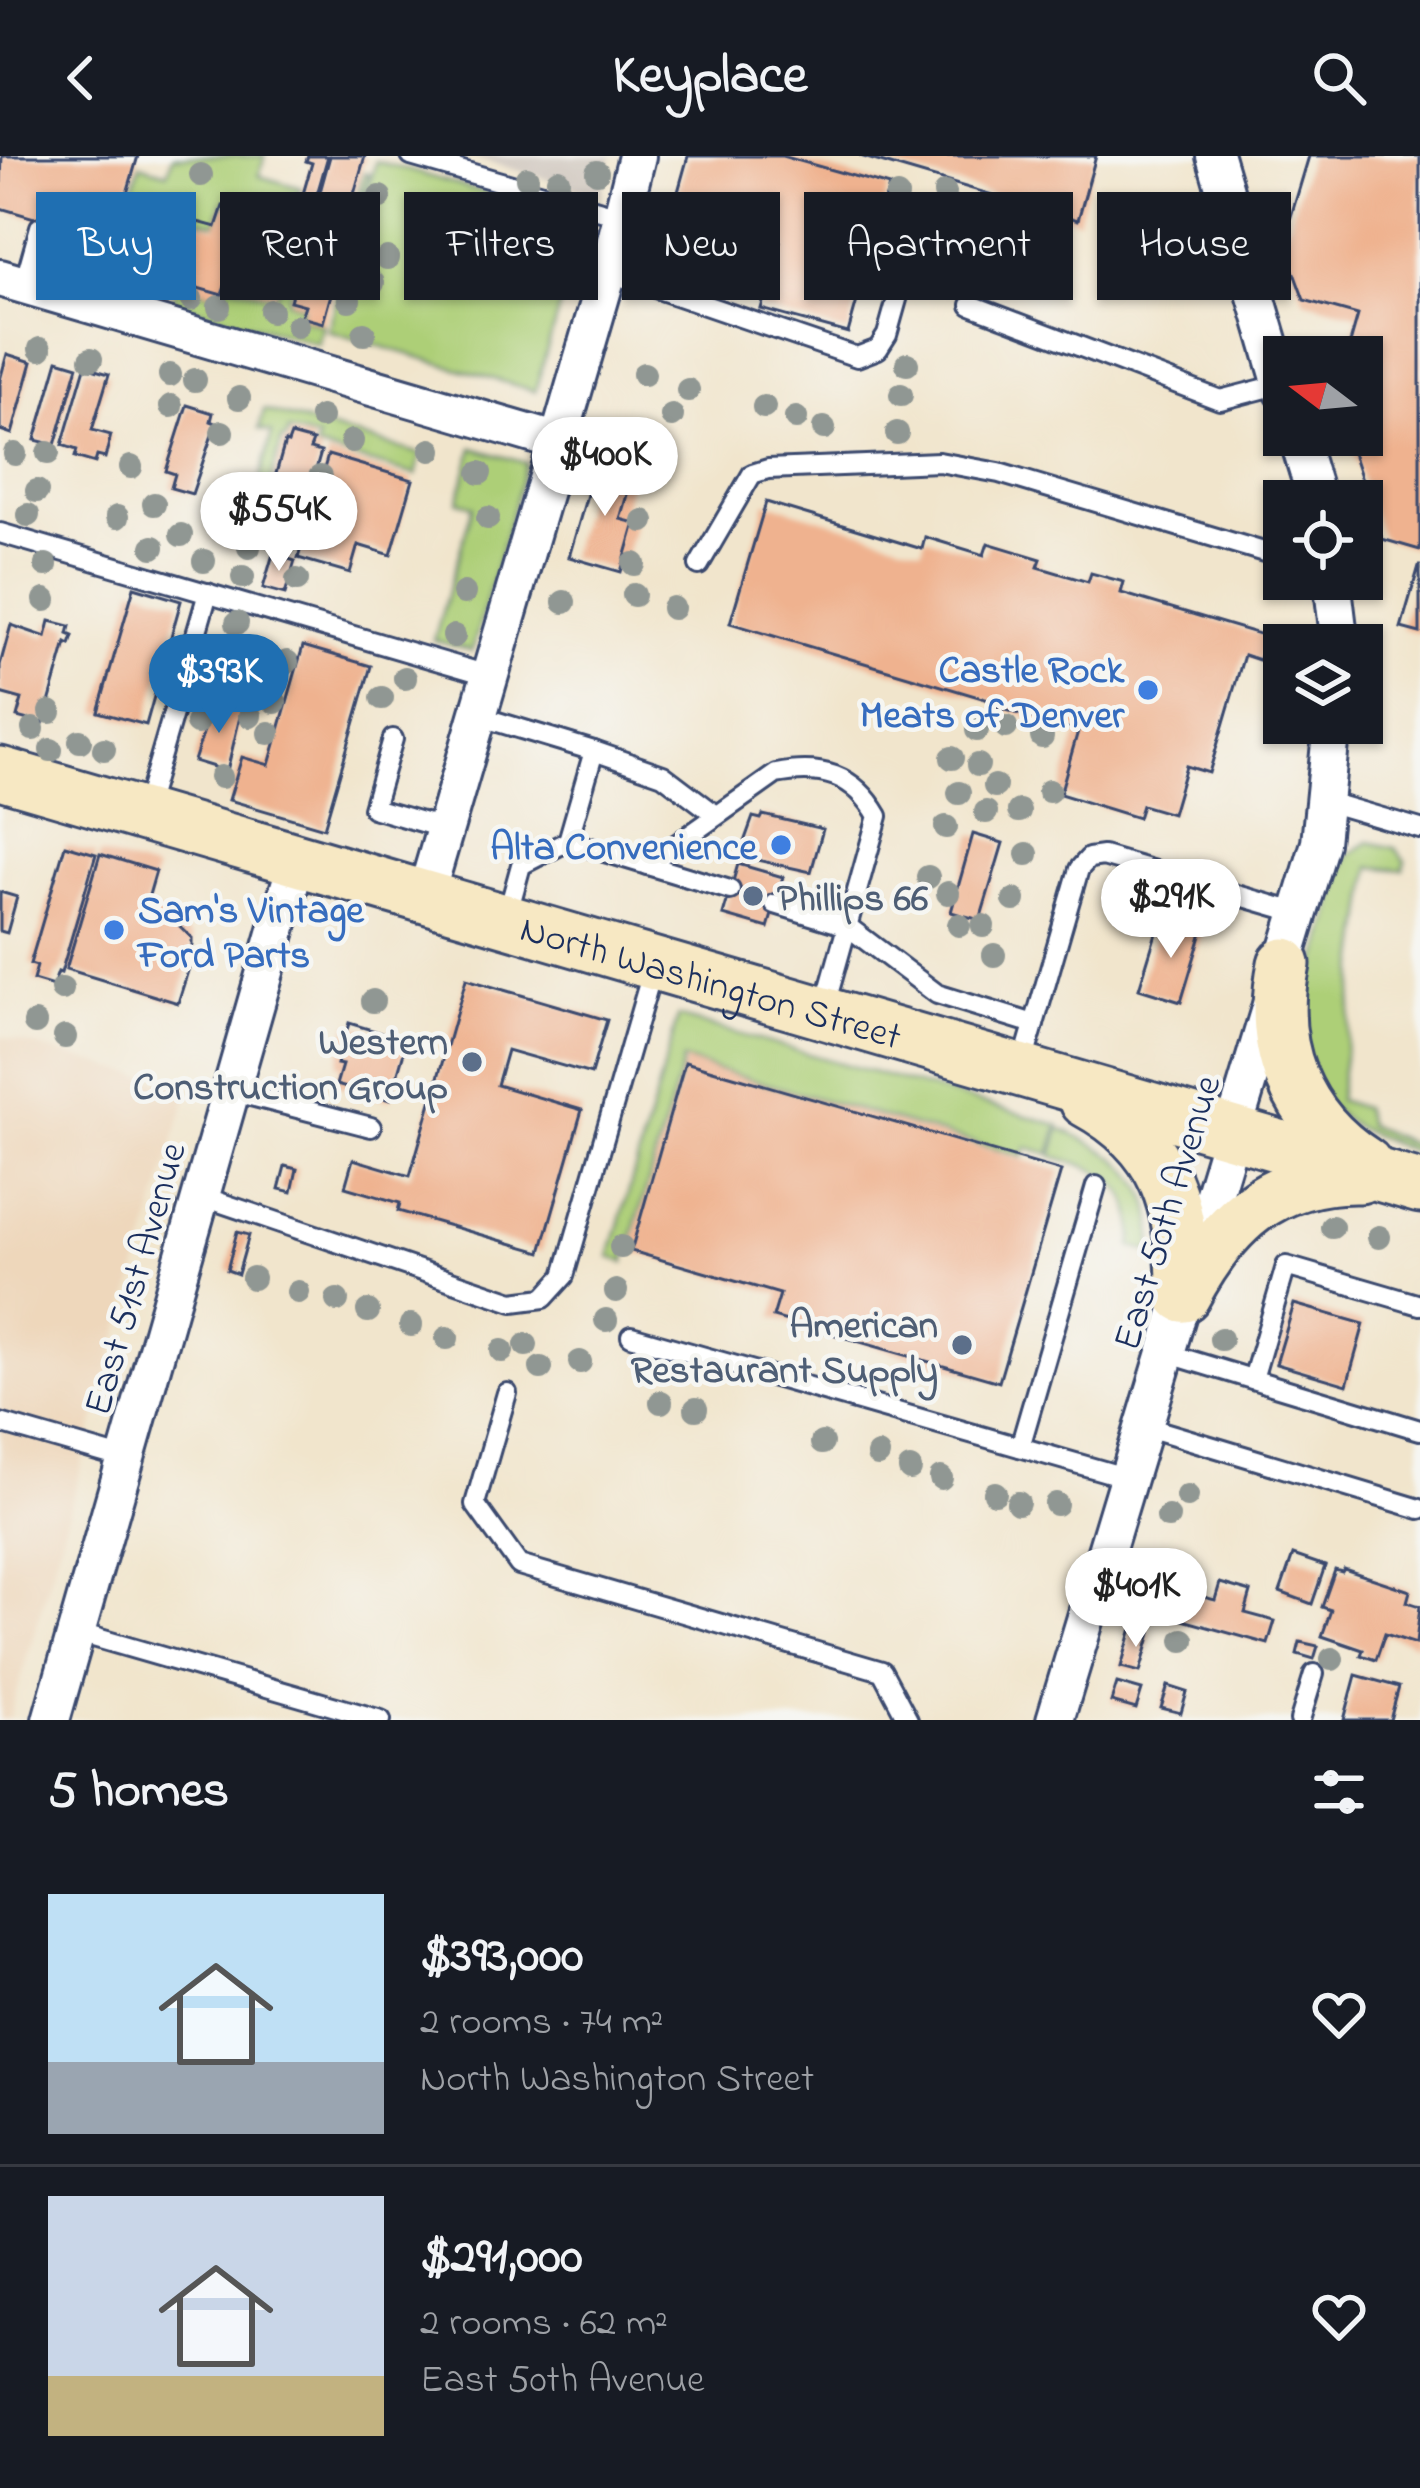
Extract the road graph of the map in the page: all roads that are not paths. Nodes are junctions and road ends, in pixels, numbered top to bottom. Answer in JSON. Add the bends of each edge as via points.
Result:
{"nodes":[{"id":1,"x":411,"y":156,"type":"edge"},
{"id":2,"x":638,"y":156,"type":"edge"},
{"id":3,"x":1214,"y":156,"type":"edge"},
{"id":4,"x":629,"y":192,"type":"edge"},
{"id":5,"x":622,"y":217,"type":"joint"},
{"id":6,"x":36,"y":235,"type":"edge"},
{"id":7,"x":608,"y":272,"type":"junction"},
{"id":8,"x":12,"y":281,"type":"edge"},
{"id":9,"x":896,"y":300,"type":"edge"},
{"id":10,"x":971,"y":305,"type":"dead end"},
{"id":11,"x":1268,"y":336,"type":"edge"},
{"id":12,"x":1263,"y":392,"type":"edge"},
{"id":13,"x":559,"y":442,"type":"junction"},
{"id":14,"x":0,"y":533,"type":"edge"},
{"id":15,"x":1263,"y":552,"type":"edge"},
{"id":16,"x":699,"y":565,"type":"dead end"},
{"id":17,"x":208,"y":593,"type":"junction"},
{"id":18,"x":490,"y":676,"type":"junction"},
{"id":19,"x":478,"y":716,"type":"junction"},
{"id":20,"x":393,"y":739,"type":"dead end"},
{"id":21,"x":1330,"y":744,"type":"edge"},
{"id":22,"x":594,"y":751,"type":"junction"},
{"id":23,"x":0,"y":772,"type":"edge"},
{"id":24,"x":1324,"y":801,"type":"junction"},
{"id":25,"x":144,"y":815,"type":"junction"},
{"id":26,"x":716,"y":815,"type":"junction"},
{"id":27,"x":446,"y":829,"type":"junction"},
{"id":28,"x":1420,"y":829,"type":"edge"},
{"id":29,"x":568,"y":841,"type":"junction"},
{"id":30,"x":297,"y":860,"type":"junction"},
{"id":31,"x":647,"y":865,"type":"junction"},
{"id":32,"x":730,"y":890,"type":"dead end"},
{"id":33,"x":425,"y":897,"type":"junction"},
{"id":34,"x":775,"y":904,"type":"dead end"},
{"id":35,"x":1299,"y":913,"type":"junction"},
{"id":36,"x":506,"y":921,"type":"junction"},
{"id":37,"x":847,"y":926,"type":"junction"},
{"id":38,"x":654,"y":964,"type":"junction"},
{"id":39,"x":1284,"y":964,"type":"junction"},
{"id":40,"x":823,"y":1013,"type":"junction"},
{"id":41,"x":1033,"y":1058,"type":"junction"},
{"id":42,"x":230,"y":1090,"type":"junction"},
{"id":43,"x":371,"y":1126,"type":"dead end"},
{"id":44,"x":1233,"y":1132,"type":"junction"},
{"id":45,"x":1406,"y":1183,"type":"edge"},
{"id":46,"x":1096,"y":1186,"type":"dead end"},
{"id":47,"x":201,"y":1196,"type":"junction"},
{"id":48,"x":1184,"y":1296,"type":"junction"},
{"id":49,"x":1420,"y":1305,"type":"edge"},
{"id":50,"x":631,"y":1336,"type":"dead end"},
{"id":51,"x":1166,"y":1352,"type":"junction"},
{"id":52,"x":1253,"y":1379,"type":"junction"},
{"id":53,"x":507,"y":1393,"type":"dead end"},
{"id":54,"x":1144,"y":1426,"type":"junction"},
{"id":55,"x":1,"y":1428,"type":"edge"},
{"id":56,"x":1420,"y":1430,"type":"edge"},
{"id":57,"x":1020,"y":1447,"type":"junction"},
{"id":58,"x":125,"y":1459,"type":"junction"},
{"id":59,"x":1128,"y":1478,"type":"junction"},
{"id":60,"x":1420,"y":1509,"type":"edge"},
{"id":61,"x":76,"y":1632,"type":"junction"},
{"id":62,"x":1314,"y":1673,"type":"dead end"},
{"id":63,"x":51,"y":1720,"type":"edge"},
{"id":64,"x":381,"y":1720,"type":"edge"},
{"id":65,"x":908,"y":1720,"type":"edge"},
{"id":66,"x":1055,"y":1720,"type":"edge"},
{"id":67,"x":1300,"y":1720,"type":"edge"}],
"edges":[{"from":1,"to":5,"type":"lane"},
{"from":2,"to":4,"type":"street"},
{"from":3,"to":11,"type":"street"},
{"from":5,"to":7,"type":"street"},
{"from":6,"to":8,"type":"lane"},
{"from":7,"to":9,"type":"lane","via":[[857,357],[878,349]]},
{"from":7,"to":13,"type":"street"},
{"from":8,"to":13,"type":"street"},
{"from":10,"to":12,"type":"lane","via":[[1220,400]]},
{"from":13,"to":18,"type":"street"},
{"from":14,"to":17,"type":"lane"},
{"from":15,"to":16,"type":"lane","via":[[999,473],[899,462],[752,474]]},
{"from":17,"to":18,"type":"lane"},
{"from":17,"to":25,"type":"lane"},
{"from":18,"to":19,"type":"street"},
{"from":19,"to":22,"type":"lane"},
{"from":19,"to":27,"type":"street"},
{"from":20,"to":27,"type":"lane","via":[[374,808]]},
{"from":21,"to":24,"type":"street","name":"East 50th Avenue"},
{"from":22,"to":26,"type":"lane","via":[[663,775]]},
{"from":22,"to":29,"type":"lane"},
{"from":23,"to":25,"type":"main road","name":"North Washington Street"},
{"from":24,"to":28,"type":"lane"},
{"from":24,"to":35,"type":"street","name":"East 50th Avenue"},
{"from":25,"to":30,"type":"main road","name":"North Washington Street"},
{"from":26,"to":31,"type":"lane"},
{"from":26,"to":37,"type":"lane","via":[[776,774],[801,769],[827,771],[860,790],[878,816]]},
{"from":27,"to":33,"type":"street"},
{"from":29,"to":31,"type":"lane"},
{"from":29,"to":36,"type":"lane","via":[[521,865]]},
{"from":30,"to":33,"type":"main road","name":"North Washington Street"},
{"from":30,"to":42,"type":"street","name":"East 51st Avenue"},
{"from":31,"to":32,"type":"lane"},
{"from":33,"to":36,"type":"main road","name":"North Washington Street"},
{"from":34,"to":37,"type":"lane"},
{"from":35,"to":39,"type":"street","name":"East 50th Avenue"},
{"from":35,"to":41,"type":"lane","via":[[1089,858],[1079,869]]},
{"from":36,"to":38,"type":"main road","name":"North Washington Street"},
{"from":37,"to":40,"type":"lane"},
{"from":37,"to":41,"type":"lane"},
{"from":38,"to":40,"type":"main road","name":"North Washington Street"},
{"from":38,"to":47,"type":"lane","via":[[564,1276],[544,1298],[514,1302]]},
{"from":39,"to":44,"type":"street","name":"East 50th Avenue"},
{"from":39,"to":45,"type":"main road","via":[[1278,1031],[1298,1096],[1332,1138]]},
{"from":40,"to":41,"type":"main road","name":"North Washington Street"},
{"from":41,"to":44,"type":"main road","name":"North Washington Street"},
{"from":41,"to":48,"type":"main road","via":[[1118,1121],[1163,1174],[1181,1226]]},
{"from":42,"to":43,"type":"lane"},
{"from":42,"to":47,"type":"street","name":"East 51st Avenue"},
{"from":44,"to":45,"type":"main road","name":"North Washington Street"},
{"from":44,"to":48,"type":"street","name":"East 50th Avenue"},
{"from":45,"to":48,"type":"main road","via":[[1325,1179],[1265,1200],[1217,1240]]},
{"from":46,"to":57,"type":"lane"},
{"from":47,"to":58,"type":"street","name":"East 51st Avenue"},
{"from":48,"to":51,"type":"street","name":"East 50th Avenue"},
{"from":49,"to":52,"type":"lane","via":[[1286,1266]]},
{"from":50,"to":57,"type":"lane"},
{"from":51,"to":52,"type":"lane"},
{"from":51,"to":54,"type":"street","name":"East 50th Avenue"},
{"from":52,"to":56,"type":"lane"},
{"from":53,"to":65,"type":"lane","via":[[475,1504],[519,1565],[882,1671]]},
{"from":54,"to":59,"type":"street","name":"East 50th Avenue"},
{"from":54,"to":60,"type":"lane"},
{"from":55,"to":58,"type":"lane"},
{"from":57,"to":59,"type":"lane"},
{"from":58,"to":61,"type":"street","name":"East 51st Avenue"},
{"from":59,"to":66,"type":"street","name":"East 50th Avenue"},
{"from":61,"to":63,"type":"street","name":"East 51st Avenue"},
{"from":61,"to":64,"type":"lane"},
{"from":62,"to":67,"type":"lane"}]}
